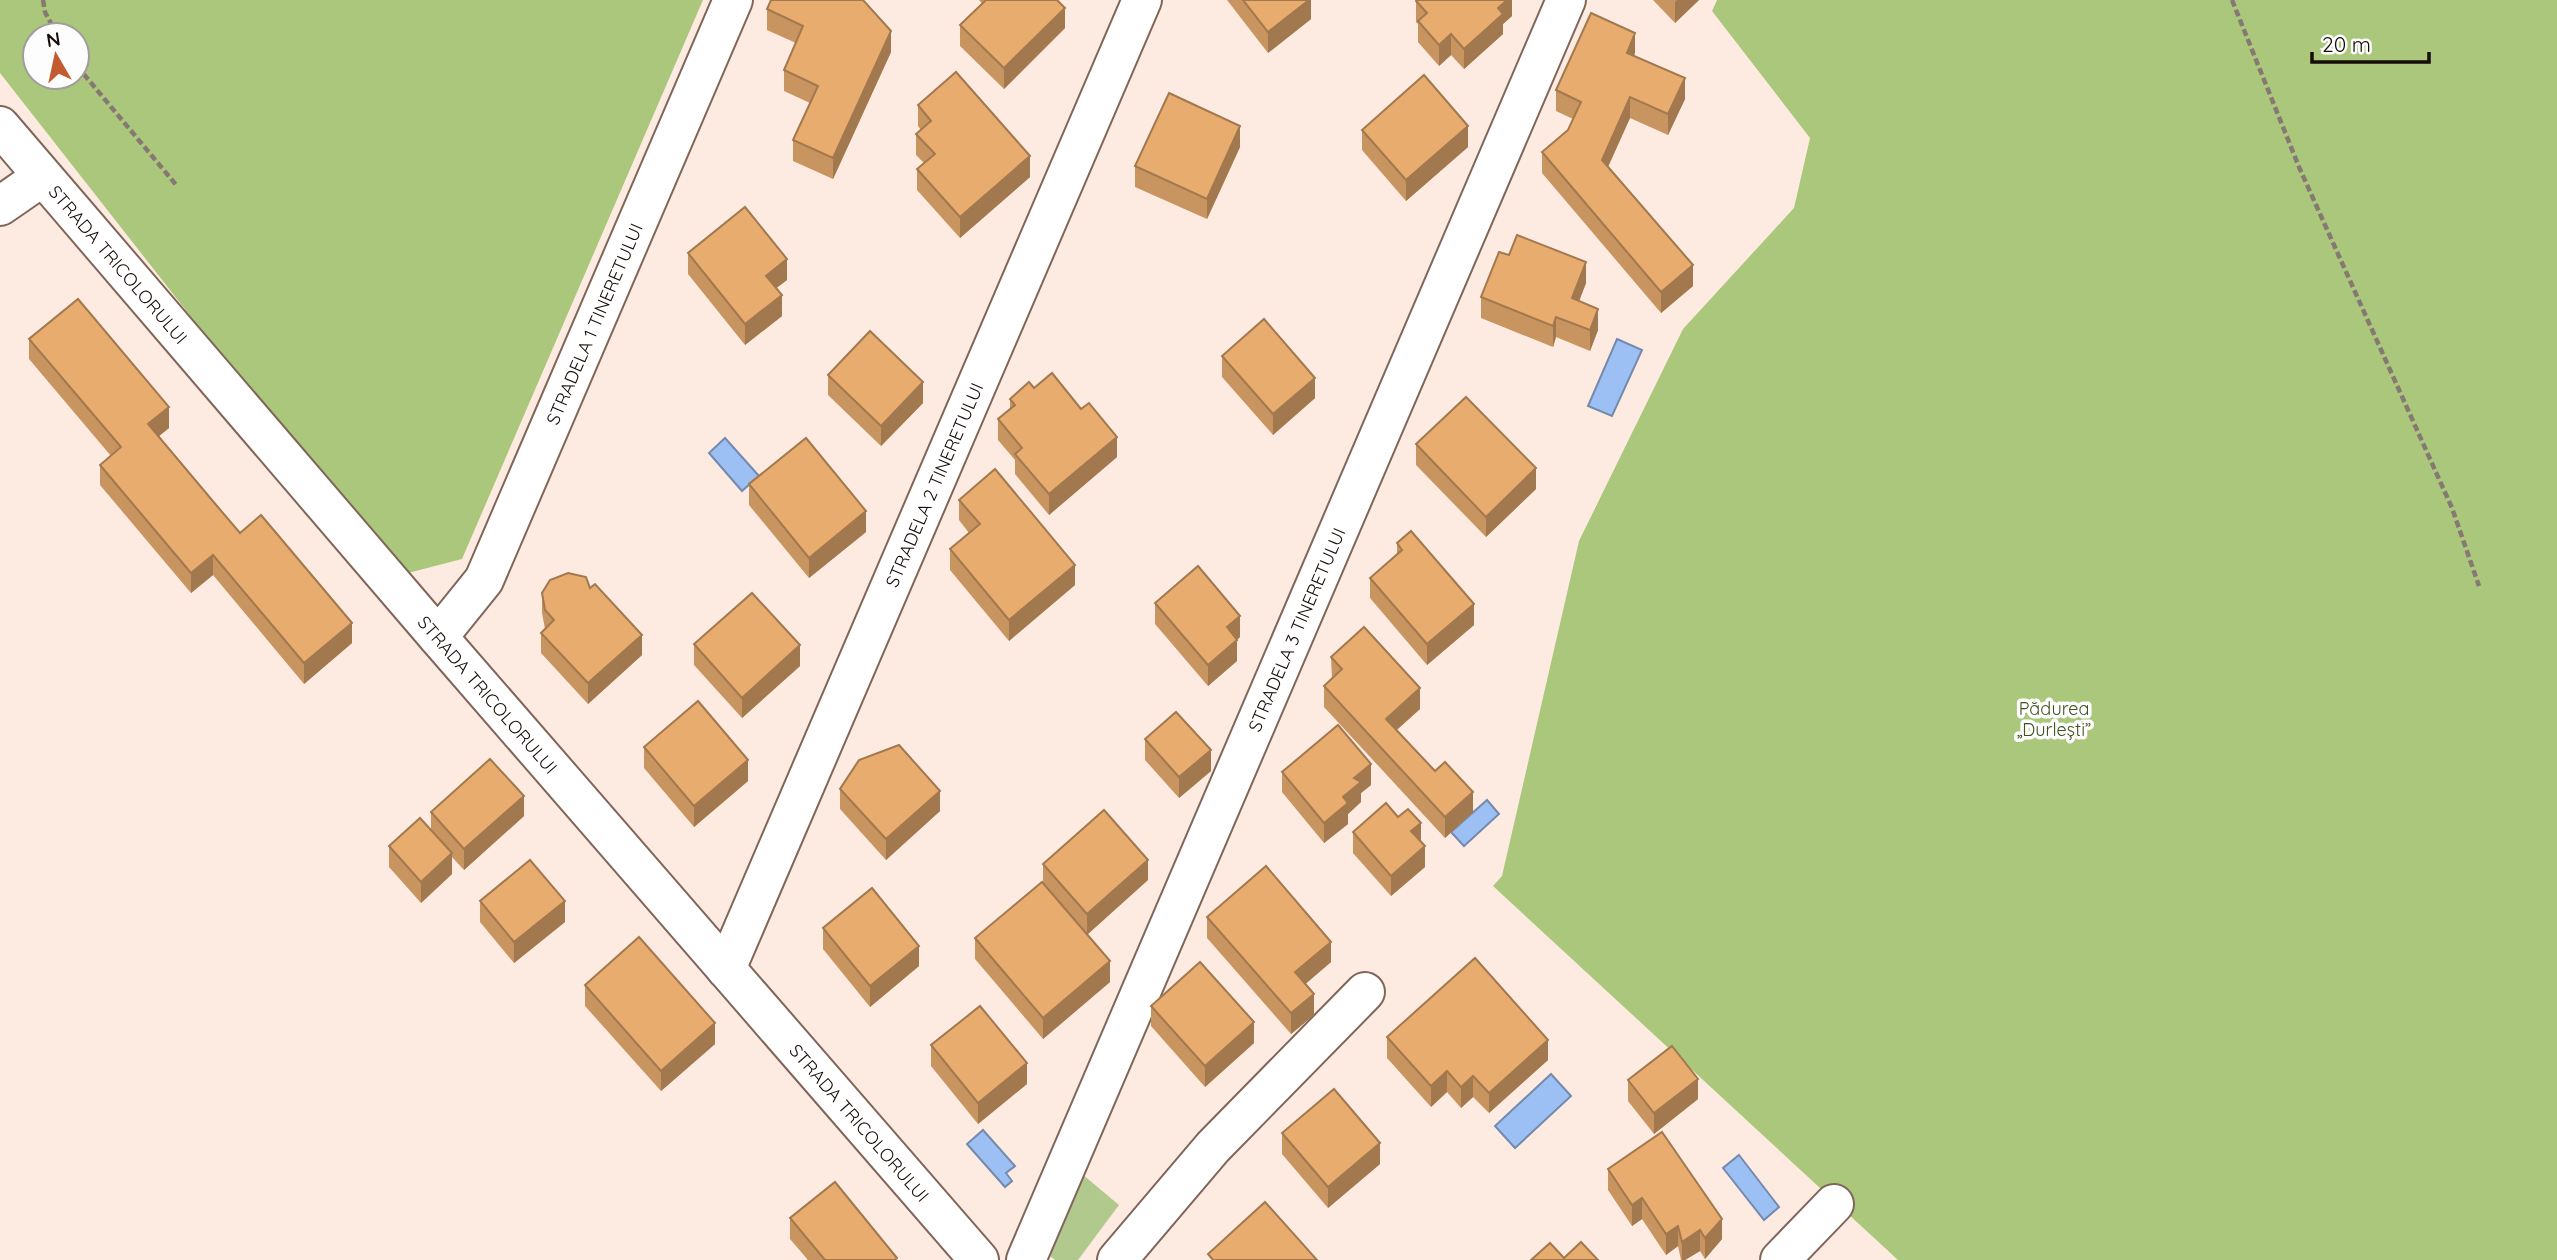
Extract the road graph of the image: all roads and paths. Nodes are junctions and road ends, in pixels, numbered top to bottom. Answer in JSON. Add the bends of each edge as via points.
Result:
{"nodes":[{"id":1,"x":43,"y":0,"type":"edge"},
{"id":2,"x":733,"y":0,"type":"edge"},
{"id":3,"x":1142,"y":0,"type":"edge"},
{"id":4,"x":1566,"y":0,"type":"edge"},
{"id":5,"x":2232,"y":0,"type":"edge"},
{"id":6,"x":50,"y":21,"type":"edge"},
{"id":7,"x":91,"y":83,"type":"edge"},
{"id":8,"x":0,"y":126,"type":"edge"},
{"id":9,"x":41,"y":177,"type":"junction"},
{"id":10,"x":177,"y":186,"type":"dead end"},
{"id":11,"x":0,"y":206,"type":"edge"},
{"id":12,"x":2479,"y":586,"type":"dead end"},
{"id":13,"x":438,"y":637,"type":"junction"},
{"id":14,"x":726,"y":969,"type":"junction"},
{"id":15,"x":1365,"y":992,"type":"dead end"},
{"id":16,"x":1834,"y":1204,"type":"dead end"},
{"id":17,"x":979,"y":1260,"type":"edge"},
{"id":18,"x":1026,"y":1260,"type":"edge"},
{"id":19,"x":1117,"y":1260,"type":"edge"},
{"id":20,"x":1780,"y":1260,"type":"edge"}],
"edges":[{"from":1,"to":6,"type":"path"},
{"from":2,"to":13,"type":"street","name":"STRADELA 1 TINERETULUI","via":[[484,580]]},
{"from":3,"to":14,"type":"street","name":"STRADELA 2 TINERETULUI"},
{"from":4,"to":18,"type":"street","name":"STRADELA 3 TINERETULUI"},
{"from":5,"to":12,"type":"path","via":[[2299,167],[2452,508]]},
{"from":7,"to":10,"type":"path"},
{"from":8,"to":9,"type":"street","name":"STRADA TRICOLORULUI"},
{"from":9,"to":11,"type":"street"},
{"from":9,"to":13,"type":"street","name":"STRADA TRICOLORULUI"},
{"from":13,"to":14,"type":"street","name":"STRADA TRICOLORULUI"},
{"from":14,"to":17,"type":"street","name":"STRADA TRICOLORULUI"},
{"from":15,"to":19,"type":"street","via":[[1213,1147]]},
{"from":16,"to":20,"type":"street"}]}
